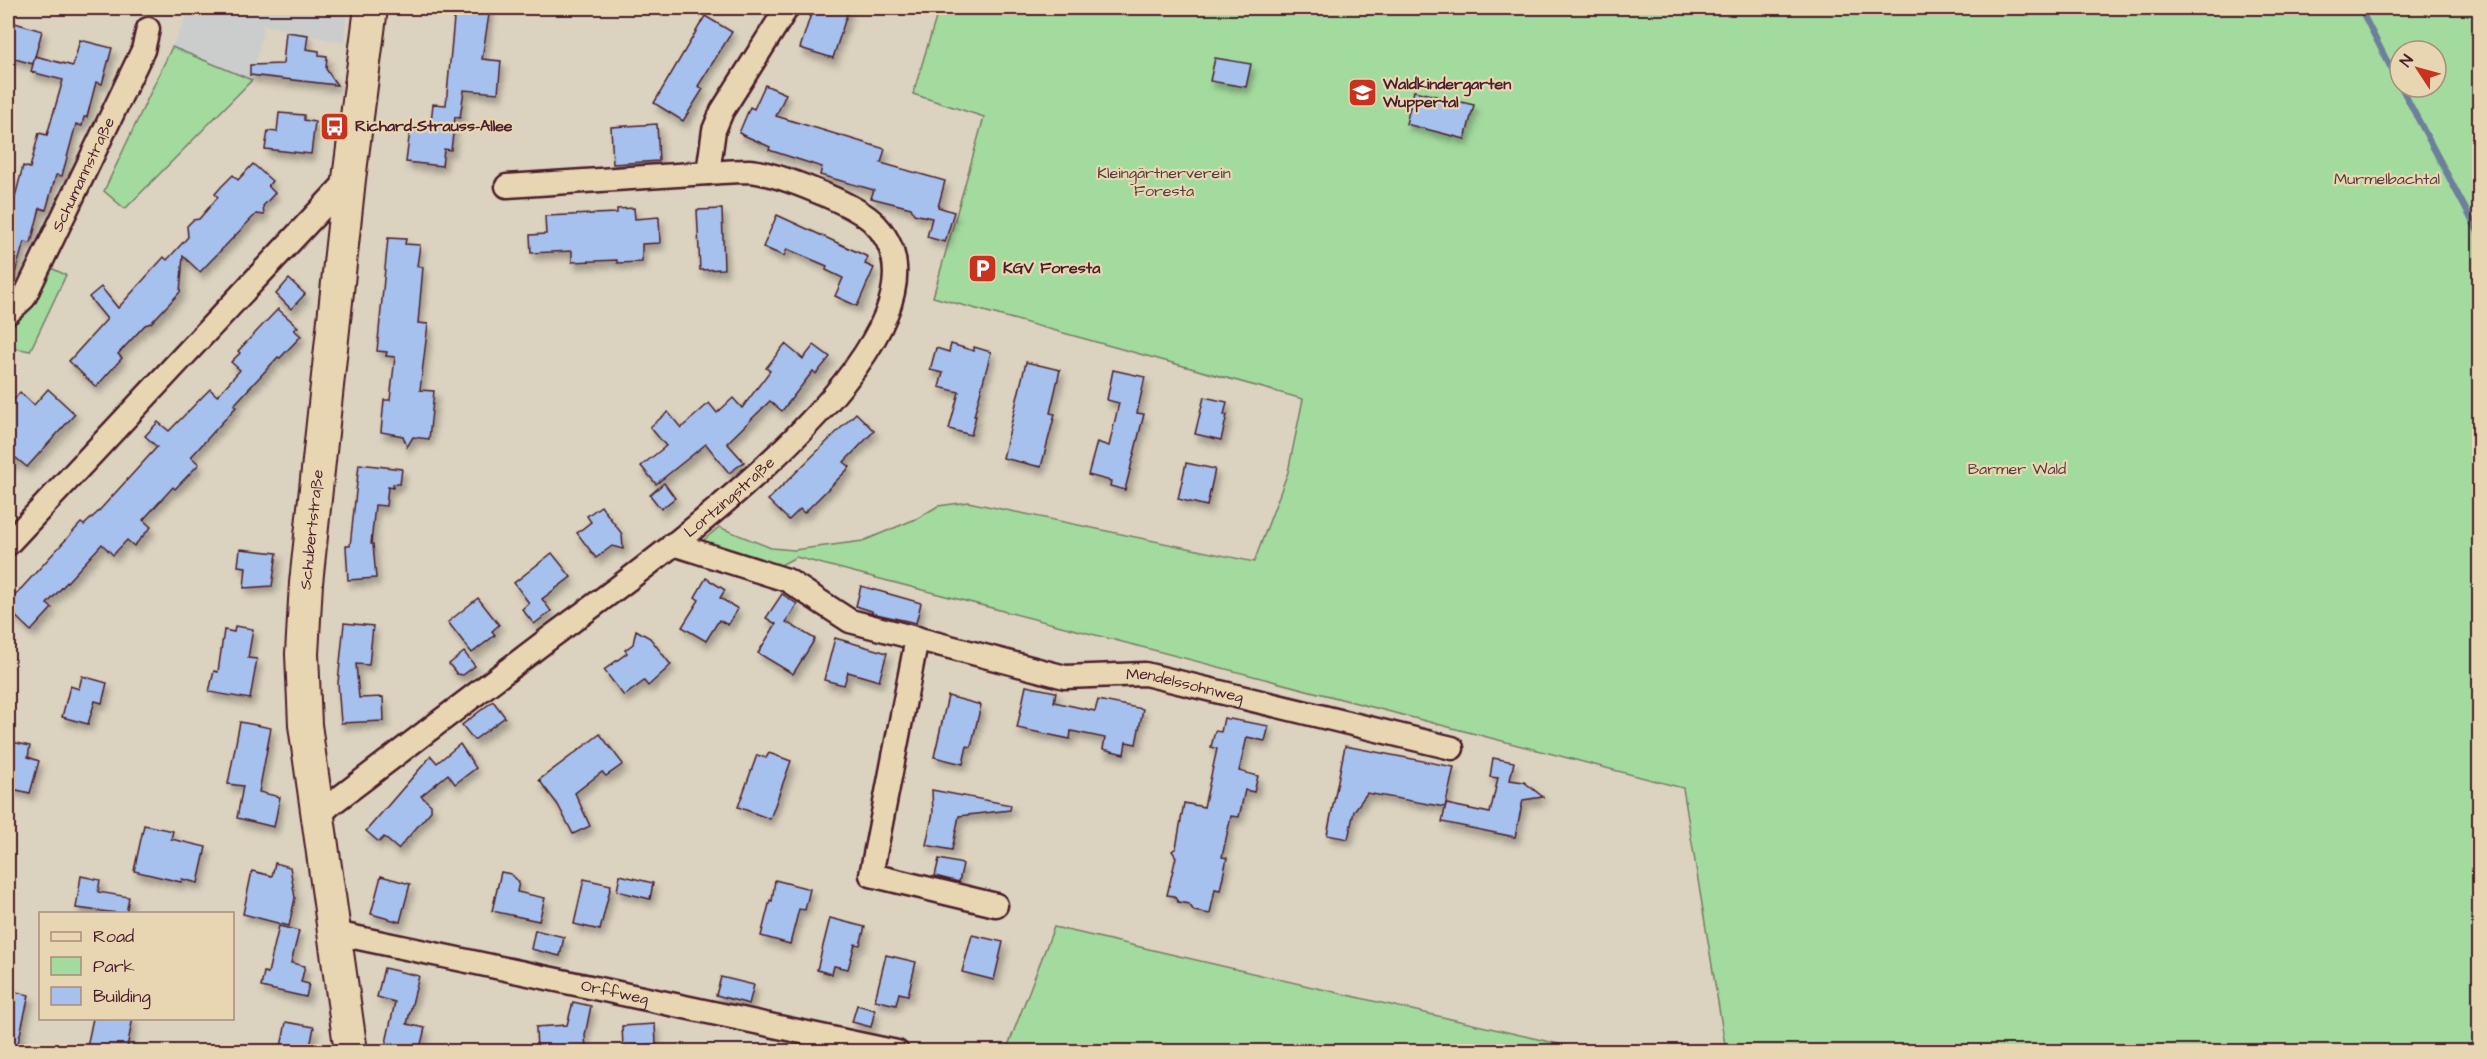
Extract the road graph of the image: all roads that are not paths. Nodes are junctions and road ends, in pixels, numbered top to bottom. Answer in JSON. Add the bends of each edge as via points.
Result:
{"nodes":[{"id":1,"x":371,"y":8,"type":"edge"},
{"id":2,"x":787,"y":8,"type":"edge"},
{"id":3,"x":148,"y":29,"type":"dead end"},
{"id":4,"x":708,"y":173,"type":"junction"},
{"id":5,"x":350,"y":179,"type":"junction"},
{"id":6,"x":507,"y":186,"type":"dead end"},
{"id":7,"x":8,"y":314,"type":"edge"},
{"id":8,"x":8,"y":544,"type":"edge"},
{"id":9,"x":674,"y":544,"type":"junction"},
{"id":10,"x":917,"y":638,"type":"junction"},
{"id":11,"x":1452,"y":748,"type":"dead end"},
{"id":12,"x":319,"y":816,"type":"junction"},
{"id":13,"x":996,"y":905,"type":"dead end"},
{"id":14,"x":335,"y":933,"type":"junction"},
{"id":15,"x":351,"y":1052,"type":"edge"},
{"id":16,"x":897,"y":1052,"type":"edge"}],
"edges":[{"from":1,"to":5,"type":"street","name":"Schubertstraße"},
{"from":2,"to":4,"type":"street","via":[[722,111],[714,130]]},
{"from":3,"to":7,"type":"street","name":"Schumannstraße","via":[[143,50],[24,298]]},
{"from":4,"to":6,"type":"street","name":"Lortzingstraße"},
{"from":4,"to":9,"type":"street","name":"Lortzingstraße","via":[[750,171],[777,176],[862,213],[882,231],[893,252],[897,274],[883,323],[855,368],[827,402],[753,479]]},
{"from":5,"to":8,"type":"street"},
{"from":5,"to":12,"type":"street","name":"Schubertstraße","via":[[306,583],[302,654],[305,725]]},
{"from":9,"to":10,"type":"street","name":"Mendelssohnweg","via":[[787,580],[850,621]]},
{"from":9,"to":12,"type":"street","name":"Lortzingstraße"},
{"from":10,"to":11,"type":"street","name":"Mendelssohnweg","via":[[1065,677],[1145,674]]},
{"from":10,"to":13,"type":"street","via":[[872,875]]},
{"from":12,"to":14,"type":"street","name":"Schubertstraße"},
{"from":14,"to":15,"type":"street","name":"Schubertstraße"},
{"from":14,"to":16,"type":"street","name":"Orffweg"}]}
